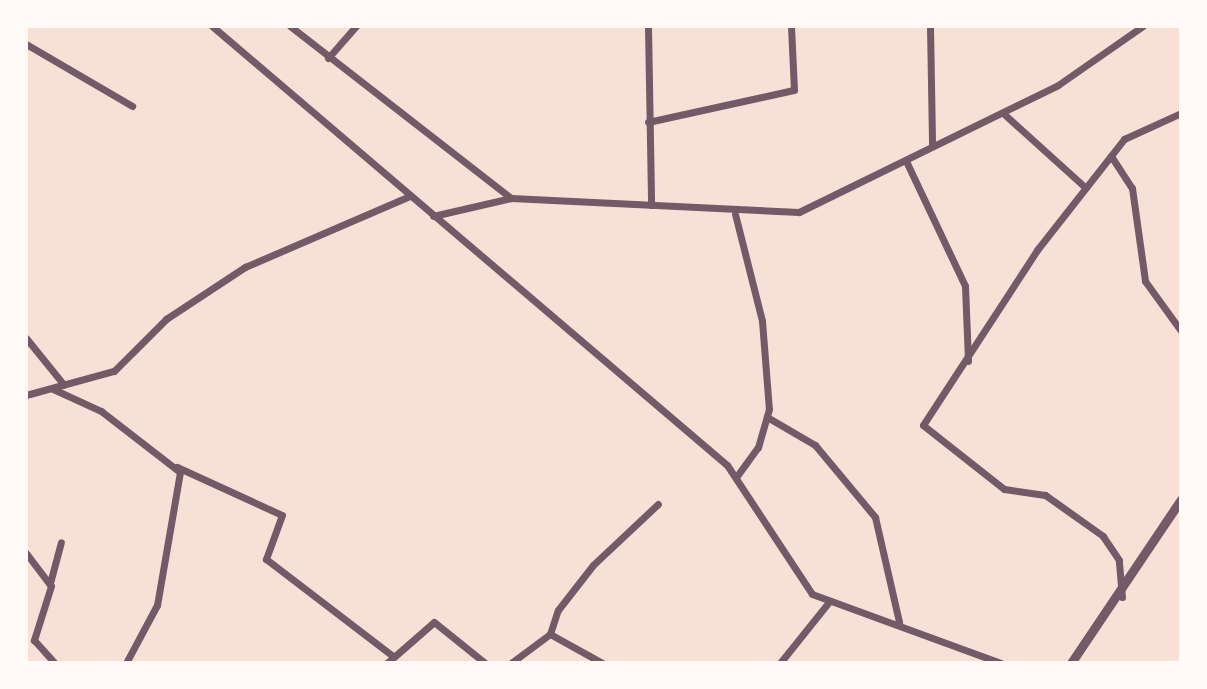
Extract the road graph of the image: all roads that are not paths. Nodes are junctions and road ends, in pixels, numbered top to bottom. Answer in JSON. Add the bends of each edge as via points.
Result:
{"nodes":[{"id":1,"x":212,"y":26,"type":"edge"},
{"id":2,"x":290,"y":26,"type":"edge"},
{"id":3,"x":356,"y":26,"type":"edge"},
{"id":4,"x":648,"y":26,"type":"edge"},
{"id":5,"x":791,"y":26,"type":"edge"},
{"id":6,"x":930,"y":26,"type":"edge"},
{"id":7,"x":1143,"y":26,"type":"edge"},
{"id":8,"x":26,"y":44,"type":"edge"},
{"id":9,"x":328,"y":58,"type":"junction"},
{"id":10,"x":132,"y":106,"type":"dead end"},
{"id":11,"x":1181,"y":113,"type":"edge"},
{"id":12,"x":1004,"y":114,"type":"junction"},
{"id":13,"x":648,"y":122,"type":"junction"},
{"id":14,"x":932,"y":146,"type":"junction"},
{"id":15,"x":1111,"y":156,"type":"junction"},
{"id":16,"x":906,"y":161,"type":"junction"},
{"id":17,"x":1086,"y":188,"type":"junction"},
{"id":18,"x":410,"y":196,"type":"junction"},
{"id":19,"x":511,"y":198,"type":"junction"},
{"id":20,"x":651,"y":205,"type":"junction"},
{"id":21,"x":735,"y":214,"type":"junction"},
{"id":22,"x":433,"y":216,"type":"junction"},
{"id":23,"x":1181,"y":331,"type":"edge"},
{"id":24,"x":26,"y":338,"type":"edge"},
{"id":25,"x":968,"y":363,"type":"junction"},
{"id":26,"x":64,"y":385,"type":"junction"},
{"id":27,"x":51,"y":388,"type":"junction"},
{"id":28,"x":26,"y":395,"type":"edge"},
{"id":29,"x":767,"y":417,"type":"junction"},
{"id":30,"x":177,"y":467,"type":"junction"},
{"id":31,"x":737,"y":476,"type":"junction"},
{"id":32,"x":1181,"y":499,"type":"edge"},
{"id":33,"x":658,"y":504,"type":"dead end"},
{"id":34,"x":61,"y":542,"type":"dead end"},
{"id":35,"x":26,"y":553,"type":"edge"},
{"id":36,"x":50,"y":583,"type":"junction"},
{"id":37,"x":1122,"y":597,"type":"junction"},
{"id":38,"x":828,"y":603,"type":"junction"},
{"id":39,"x":899,"y":622,"type":"junction"},
{"id":40,"x":550,"y":634,"type":"junction"},
{"id":41,"x":26,"y":647,"type":"edge"},
{"id":42,"x":38,"y":650,"type":"junction"},
{"id":43,"x":390,"y":660,"type":"edge"},
{"id":44,"x":55,"y":663,"type":"edge"},
{"id":45,"x":126,"y":663,"type":"edge"},
{"id":46,"x":485,"y":663,"type":"edge"},
{"id":47,"x":511,"y":663,"type":"edge"},
{"id":48,"x":602,"y":663,"type":"edge"},
{"id":49,"x":780,"y":663,"type":"edge"},
{"id":50,"x":1001,"y":663,"type":"edge"},
{"id":51,"x":1071,"y":663,"type":"edge"}],
"edges":[{"from":1,"to":18,"type":"street"},
{"from":2,"to":9,"type":"street"},
{"from":3,"to":9,"type":"street"},
{"from":4,"to":13,"type":"street"},
{"from":5,"to":13,"type":"street","via":[[794,90]]},
{"from":6,"to":14,"type":"street"},
{"from":7,"to":12,"type":"street"},
{"from":8,"to":10,"type":"street"},
{"from":9,"to":19,"type":"street"},
{"from":11,"to":15,"type":"street","via":[[1135,130]]},
{"from":12,"to":14,"type":"street"},
{"from":12,"to":17,"type":"street"},
{"from":13,"to":20,"type":"street"},
{"from":14,"to":16,"type":"street"},
{"from":15,"to":17,"type":"street"},
{"from":15,"to":23,"type":"street","via":[[1132,188],[1145,281]]},
{"from":16,"to":21,"type":"street","via":[[799,212]]},
{"from":16,"to":25,"type":"street","via":[[965,286]]},
{"from":17,"to":25,"type":"street"},
{"from":18,"to":22,"type":"street"},
{"from":18,"to":26,"type":"street","via":[[245,267],[166,319],[127,363]]},
{"from":19,"to":20,"type":"street"},
{"from":19,"to":22,"type":"street"},
{"from":20,"to":21,"type":"street"},
{"from":21,"to":29,"type":"street","via":[[762,321]]},
{"from":22,"to":31,"type":"street"},
{"from":24,"to":26,"type":"street"},
{"from":25,"to":37,"type":"street","via":[[925,432],[1004,489],[1045,495],[1103,536],[1119,560]]},
{"from":26,"to":27,"type":"street"},
{"from":27,"to":28,"type":"street"},
{"from":27,"to":30,"type":"street","via":[[101,411]]},
{"from":29,"to":31,"type":"street"},
{"from":29,"to":39,"type":"street","via":[[815,445],[875,517]]},
{"from":30,"to":43,"type":"street","via":[[282,515],[266,559]]},
{"from":30,"to":45,"type":"street","via":[[170,558],[157,605]]},
{"from":31,"to":38,"type":"street","via":[[796,580]]},
{"from":32,"to":37,"type":"street"},
{"from":33,"to":40,"type":"street","via":[[593,565]]},
{"from":34,"to":36,"type":"street"},
{"from":35,"to":36,"type":"street"},
{"from":36,"to":42,"type":"street","via":[[33,629]]},
{"from":37,"to":51,"type":"street"},
{"from":38,"to":39,"type":"street"},
{"from":38,"to":49,"type":"street"},
{"from":39,"to":50,"type":"street"},
{"from":40,"to":47,"type":"street"},
{"from":40,"to":48,"type":"street"},
{"from":41,"to":42,"type":"street"},
{"from":42,"to":44,"type":"street"},
{"from":43,"to":46,"type":"street","via":[[434,622]]}]}
